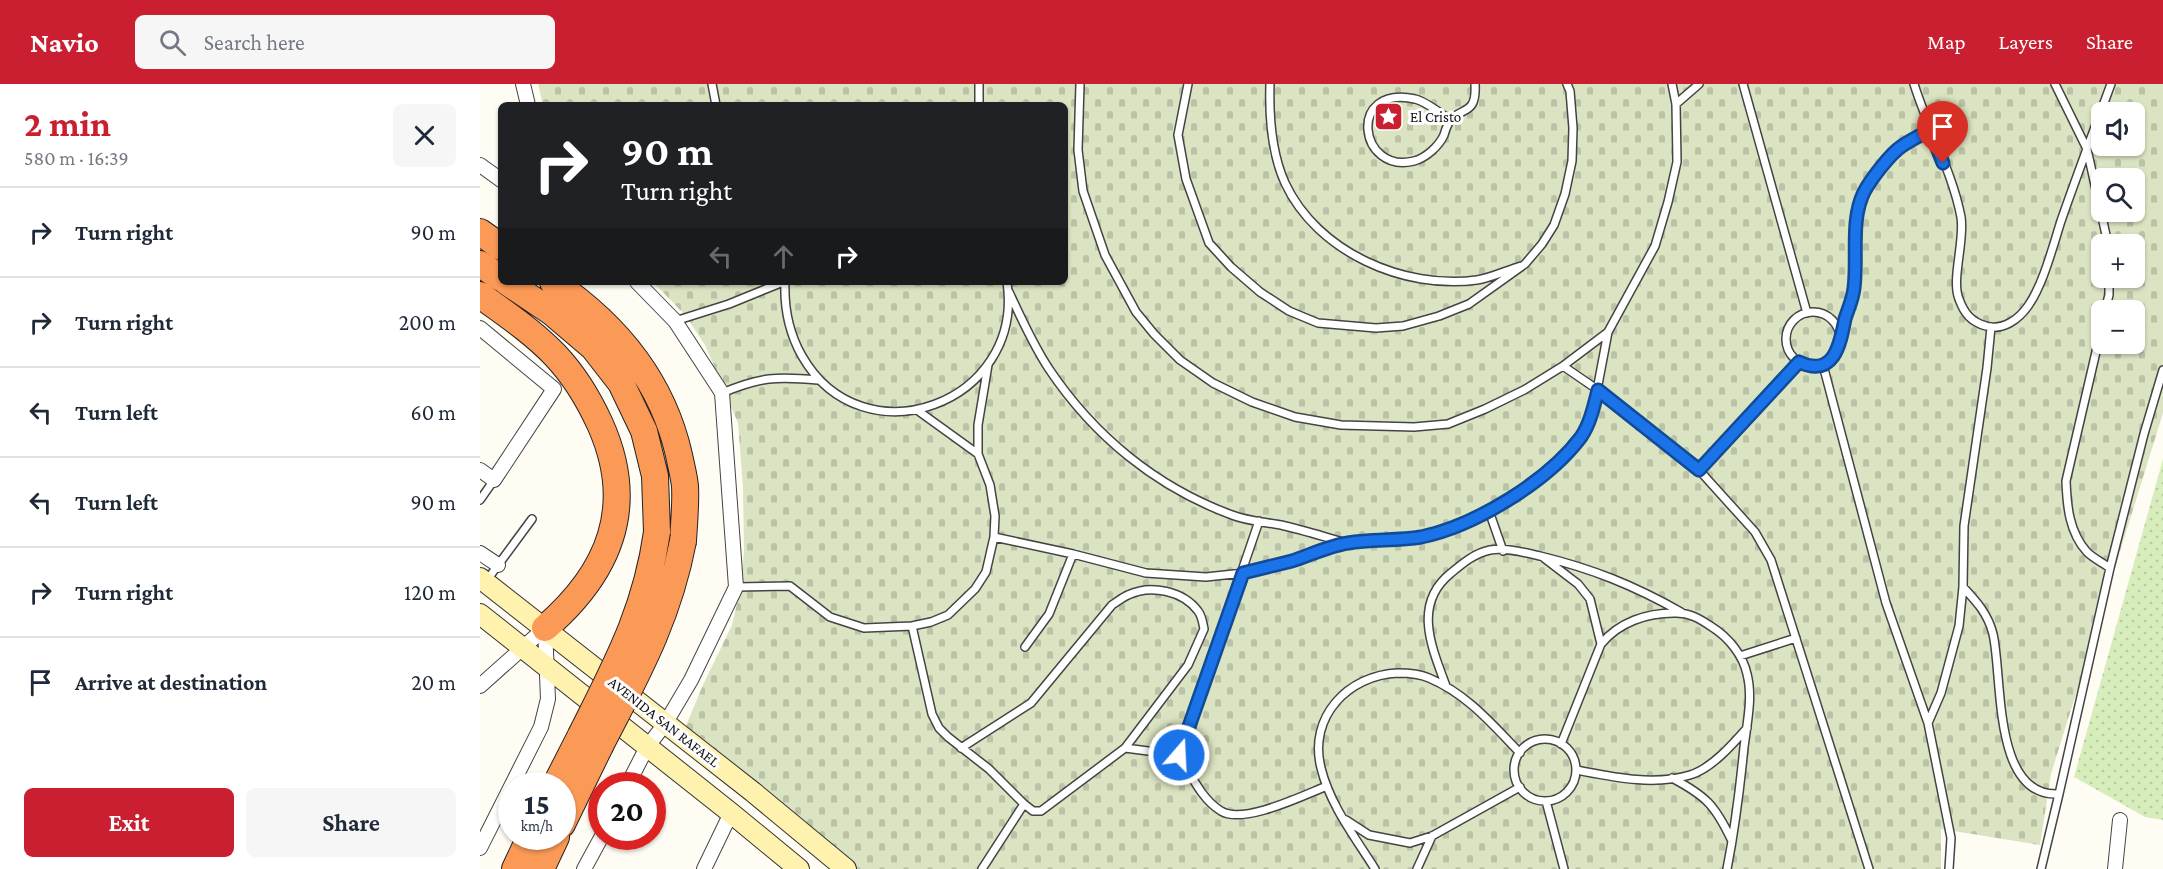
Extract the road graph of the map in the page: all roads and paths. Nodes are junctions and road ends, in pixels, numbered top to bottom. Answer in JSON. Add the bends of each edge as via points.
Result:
{"nodes":[{"id":1,"x":523,"y":84,"type":"edge"},
{"id":2,"x":712,"y":84,"type":"edge"},
{"id":3,"x":979,"y":84,"type":"edge"},
{"id":4,"x":1080,"y":84,"type":"edge"},
{"id":5,"x":1188,"y":84,"type":"edge"},
{"id":6,"x":1270,"y":84,"type":"edge"},
{"id":7,"x":1474,"y":84,"type":"edge"},
{"id":8,"x":1567,"y":84,"type":"edge"},
{"id":9,"x":1672,"y":84,"type":"edge"},
{"id":10,"x":1699,"y":84,"type":"edge"},
{"id":11,"x":1743,"y":84,"type":"edge"},
{"id":12,"x":1914,"y":84,"type":"edge"},
{"id":13,"x":2055,"y":84,"type":"edge"},
{"id":14,"x":2111,"y":84,"type":"edge"},
{"id":15,"x":527,"y":102,"type":"edge"},
{"id":16,"x":715,"y":102,"type":"edge"},
{"id":17,"x":978,"y":102,"type":"edge"},
{"id":18,"x":1676,"y":104,"type":"junction"},
{"id":19,"x":1450,"y":120,"type":"junction"},
{"id":20,"x":1930,"y":130,"type":"junction"},
{"id":21,"x":2087,"y":149,"type":"junction"},
{"id":22,"x":480,"y":165,"type":"edge"},
{"id":23,"x":498,"y":178,"type":"edge"},
{"id":24,"x":480,"y":232,"type":"edge"},
{"id":25,"x":2106,"y":234,"type":"edge"},
{"id":26,"x":498,"y":245,"type":"edge"},
{"id":27,"x":480,"y":264,"type":"edge"},
{"id":28,"x":1525,"y":264,"type":"junction"},
{"id":29,"x":498,"y":276,"type":"edge"},
{"id":30,"x":511,"y":285,"type":"edge"},
{"id":31,"x":557,"y":285,"type":"edge"},
{"id":32,"x":640,"y":285,"type":"edge"},
{"id":33,"x":776,"y":285,"type":"edge"},
{"id":34,"x":784,"y":285,"type":"edge"},
{"id":35,"x":1008,"y":285,"type":"edge"},
{"id":36,"x":1009,"y":292,"type":"junction"},
{"id":37,"x":480,"y":295,"type":"edge"},
{"id":38,"x":1807,"y":313,"type":"junction"},
{"id":39,"x":675,"y":321,"type":"junction"},
{"id":40,"x":1991,"y":327,"type":"junction"},
{"id":41,"x":480,"y":328,"type":"edge"},
{"id":42,"x":1608,"y":332,"type":"junction"},
{"id":43,"x":1840,"y":344,"type":"junction"},
{"id":44,"x":2095,"y":354,"type":"edge"},
{"id":45,"x":1799,"y":362,"type":"junction"},
{"id":46,"x":988,"y":365,"type":"junction"},
{"id":47,"x":1823,"y":365,"type":"junction"},
{"id":48,"x":1563,"y":366,"type":"junction"},
{"id":49,"x":2163,"y":370,"type":"edge"},
{"id":50,"x":818,"y":380,"type":"junction"},
{"id":51,"x":1598,"y":390,"type":"junction"},
{"id":52,"x":722,"y":393,"type":"junction"},
{"id":53,"x":917,"y":410,"type":"junction"},
{"id":54,"x":978,"y":454,"type":"junction"},
{"id":55,"x":480,"y":470,"type":"edge"},
{"id":56,"x":1699,"y":470,"type":"junction"},
{"id":57,"x":494,"y":480,"type":"junction"},
{"id":58,"x":480,"y":500,"type":"edge"},
{"id":59,"x":1489,"y":511,"type":"junction"},
{"id":60,"x":532,"y":519,"type":"dead end"},
{"id":61,"x":1259,"y":521,"type":"junction"},
{"id":62,"x":994,"y":537,"type":"junction"},
{"id":63,"x":1347,"y":543,"type":"junction"},
{"id":64,"x":1503,"y":550,"type":"junction"},
{"id":65,"x":480,"y":553,"type":"edge"},
{"id":66,"x":1074,"y":554,"type":"junction"},
{"id":67,"x":1542,"y":556,"type":"junction"},
{"id":68,"x":498,"y":565,"type":"junction"},
{"id":69,"x":2110,"y":568,"type":"junction"},
{"id":70,"x":1243,"y":573,"type":"junction"},
{"id":71,"x":482,"y":580,"type":"edge"},
{"id":72,"x":736,"y":587,"type":"junction"},
{"id":73,"x":1963,"y":587,"type":"junction"},
{"id":74,"x":1682,"y":613,"type":"junction"},
{"id":75,"x":480,"y":614,"type":"edge"},
{"id":76,"x":912,"y":626,"type":"junction"},
{"id":77,"x":545,"y":628,"type":"junction"},
{"id":78,"x":1796,"y":638,"type":"junction"},
{"id":79,"x":1601,"y":644,"type":"junction"},
{"id":80,"x":1025,"y":647,"type":"dead end"},
{"id":81,"x":522,"y":648,"type":"junction"},
{"id":82,"x":1740,"y":656,"type":"junction"},
{"id":83,"x":547,"y":668,"type":"junction"},
{"id":84,"x":480,"y":686,"type":"edge"},
{"id":85,"x":1446,"y":686,"type":"junction"},
{"id":86,"x":1928,"y":723,"type":"junction"},
{"id":87,"x":665,"y":724,"type":"junction"},
{"id":88,"x":1747,"y":728,"type":"junction"},
{"id":89,"x":590,"y":740,"type":"junction"},
{"id":90,"x":1562,"y":744,"type":"junction"},
{"id":91,"x":647,"y":747,"type":"junction"},
{"id":92,"x":961,"y":748,"type":"junction"},
{"id":93,"x":1125,"y":748,"type":"junction"},
{"id":94,"x":1520,"y":753,"type":"junction"},
{"id":95,"x":1179,"y":755,"type":"junction"},
{"id":96,"x":1576,"y":770,"type":"junction"},
{"id":97,"x":566,"y":772,"type":"edge"},
{"id":98,"x":634,"y":772,"type":"edge"},
{"id":99,"x":1672,"y":778,"type":"junction"},
{"id":100,"x":576,"y":782,"type":"edge"},
{"id":101,"x":1327,"y":786,"type":"junction"},
{"id":102,"x":1520,"y":787,"type":"junction"},
{"id":103,"x":2059,"y":794,"type":"junction"},
{"id":104,"x":1546,"y":801,"type":"junction"},
{"id":105,"x":1024,"y":804,"type":"junction"},
{"id":106,"x":731,"y":813,"type":"junction"},
{"id":107,"x":1342,"y":818,"type":"junction"},
{"id":108,"x":2120,"y":820,"type":"dead end"},
{"id":109,"x":1432,"y":836,"type":"junction"},
{"id":110,"x":1732,"y":842,"type":"junction"},
{"id":111,"x":480,"y":848,"type":"edge"},
{"id":112,"x":524,"y":850,"type":"edge"},
{"id":113,"x":550,"y":850,"type":"edge"},
{"id":114,"x":595,"y":850,"type":"edge"},
{"id":115,"x":515,"y":869,"type":"edge"},
{"id":116,"x":541,"y":869,"type":"edge"},
{"id":117,"x":585,"y":869,"type":"edge"},
{"id":118,"x":704,"y":869,"type":"edge"},
{"id":119,"x":799,"y":869,"type":"edge"},
{"id":120,"x":846,"y":869,"type":"edge"},
{"id":121,"x":982,"y":869,"type":"edge"},
{"id":122,"x":1375,"y":869,"type":"edge"},
{"id":123,"x":1417,"y":869,"type":"edge"},
{"id":124,"x":1564,"y":869,"type":"edge"},
{"id":125,"x":1727,"y":869,"type":"edge"},
{"id":126,"x":1869,"y":869,"type":"edge"},
{"id":127,"x":1949,"y":869,"type":"edge"},
{"id":128,"x":2041,"y":869,"type":"edge"},
{"id":129,"x":2115,"y":869,"type":"edge"}],
"edges":[{"from":1,"to":15,"type":"street"},
{"from":2,"to":16,"type":"lane"},
{"from":3,"to":17,"type":"lane"},
{"from":4,"to":48,"type":"lane","via":[[1078,150],[1082,180],[1105,255],[1136,312],[1154,334],[1180,360],[1213,383],[1295,417],[1341,425],[1414,428],[1448,424],[1485,409]]},
{"from":5,"to":28,"type":"lane","via":[[1178,135],[1186,179],[1209,243],[1260,292],[1289,311],[1318,323],[1403,326],[1468,304]]},
{"from":6,"to":28,"type":"lane","via":[[1269,111],[1284,182],[1315,225],[1336,244],[1398,274],[1434,281],[1478,280]]},
{"from":7,"to":19,"type":"lane","via":[[1470,108]]},
{"from":8,"to":28,"type":"lane","via":[[1573,128],[1565,194],[1554,225]]},
{"from":9,"to":18,"type":"lane"},
{"from":10,"to":18,"type":"lane"},
{"from":11,"to":38,"type":"lane"},
{"from":12,"to":20,"type":"lane"},
{"from":13,"to":21,"type":"lane"},
{"from":14,"to":21,"type":"lane"},
{"from":18,"to":42,"type":"lane","via":[[1677,162],[1655,246]]},
{"from":19,"to":19,"type":"lane","via":[[1440,143],[1419,159],[1403,164],[1374,147],[1366,131],[1377,102],[1393,96],[1416,99]]},
{"from":20,"to":40,"type":"lane","via":[[1961,220],[1957,296],[1966,314],[1976,323]]},
{"from":20,"to":43,"type":"lane","via":[[1900,147],[1864,192],[1858,210],[1854,289]]},
{"from":21,"to":25,"type":"lane"},
{"from":21,"to":40,"type":"lane","via":[[2028,306],[2006,326]]},
{"from":22,"to":23,"type":"street"},
{"from":24,"to":26,"type":"highway"},
{"from":27,"to":29,"type":"highway"},
{"from":30,"to":89,"type":"highway","bridge":true,"via":[[593,347],[621,383],[644,431],[655,476],[657,532],[649,576]]},
{"from":31,"to":89,"type":"highway","bridge":true,"via":[[598,316],[651,382],[674,431],[685,485],[683,541],[661,622]]},
{"from":32,"to":39,"type":"street"},
{"from":33,"to":39,"type":"lane"},
{"from":34,"to":50,"type":"lane","via":[[790,328]]},
{"from":35,"to":36,"type":"lane"},
{"from":36,"to":46,"type":"lane","via":[[1005,331]]},
{"from":36,"to":61,"type":"lane","via":[[1048,368],[1093,425],[1122,452],[1190,496],[1233,516]]},
{"from":37,"to":77,"type":"highway","via":[[542,342],[570,374],[594,410],[616,473],[617,508],[606,553],[581,591]]},
{"from":38,"to":43,"type":"lane","via":[[1817,312],[1834,321]]},
{"from":38,"to":45,"type":"lane","via":[[1793,322],[1787,337],[1788,349]]},
{"from":39,"to":52,"type":"street"},
{"from":40,"to":73,"type":"lane","via":[[1964,526]]},
{"from":41,"to":57,"type":"street","via":[[554,389]]},
{"from":42,"to":48,"type":"lane"},
{"from":42,"to":51,"type":"lane"},
{"from":43,"to":47,"type":"lane","via":[[1837,354]]},
{"from":44,"to":69,"type":"lane","via":[[2066,481],[2067,505],[2073,531],[2088,552]]},
{"from":45,"to":47,"type":"lane"},
{"from":45,"to":56,"type":"lane"},
{"from":46,"to":53,"type":"lane","via":[[959,393]]},
{"from":46,"to":54,"type":"lane","via":[[978,426]]},
{"from":47,"to":86,"type":"lane","via":[[1886,603]]},
{"from":48,"to":51,"type":"lane"},
{"from":49,"to":69,"type":"lane"},
{"from":50,"to":52,"type":"lane","via":[[762,379]]},
{"from":50,"to":53,"type":"lane","via":[[843,398],[869,409]]},
{"from":51,"to":56,"type":"lane"},
{"from":51,"to":59,"type":"lane","via":[[1581,436],[1523,490]]},
{"from":52,"to":72,"type":"street"},
{"from":53,"to":54,"type":"lane"},
{"from":54,"to":62,"type":"lane","via":[[990,485]]},
{"from":55,"to":57,"type":"street"},
{"from":56,"to":78,"type":"lane","via":[[1755,532],[1771,560]]},
{"from":57,"to":58,"type":"lane"},
{"from":59,"to":63,"type":"lane","via":[[1422,536]]},
{"from":59,"to":64,"type":"lane"},
{"from":60,"to":68,"type":"lane"},
{"from":61,"to":63,"type":"lane"},
{"from":61,"to":70,"type":"lane"},
{"from":62,"to":66,"type":"lane"},
{"from":62,"to":76,"type":"lane","via":[[986,572],[975,589],[948,615]]},
{"from":63,"to":70,"type":"lane"},
{"from":64,"to":67,"type":"lane"},
{"from":64,"to":85,"type":"lane","via":[[1468,559],[1433,594],[1426,617]]},
{"from":65,"to":68,"type":"street"},
{"from":66,"to":70,"type":"lane","via":[[1146,573],[1206,577]]},
{"from":66,"to":80,"type":"lane","via":[[1049,614]]},
{"from":67,"to":74,"type":"lane","via":[[1603,573]]},
{"from":67,"to":79,"type":"lane","via":[[1578,584],[1590,599]]},
{"from":68,"to":71,"type":"lane"},
{"from":69,"to":103,"type":"lane"},
{"from":70,"to":95,"type":"lane"},
{"from":71,"to":77,"type":"main road","name":"AVENIDA SAN RAFAEL"},
{"from":72,"to":76,"type":"lane","via":[[790,586],[830,616],[864,628]]},
{"from":72,"to":87,"type":"street"},
{"from":73,"to":86,"type":"lane","via":[[1956,637],[1941,693]]},
{"from":73,"to":103,"type":"lane","via":[[1984,610],[1993,634],[2008,752],[2019,774],[2036,790]]},
{"from":74,"to":79,"type":"lane","via":[[1635,620],[1609,634]]},
{"from":74,"to":82,"type":"lane","via":[[1718,631]]},
{"from":75,"to":81,"type":"main road","name":"AVENIDA SAN RAFAEL"},
{"from":76,"to":92,"type":"lane","via":[[932,714],[939,728]]},
{"from":77,"to":81,"type":"street"},
{"from":77,"to":83,"type":"street"},
{"from":77,"to":87,"type":"main road","name":"AVENIDA SAN RAFAEL"},
{"from":78,"to":82,"type":"lane"},
{"from":78,"to":126,"type":"lane"},
{"from":79,"to":90,"type":"lane"},
{"from":81,"to":83,"type":"main road","name":"AVENIDA SAN RAFAEL"},
{"from":81,"to":84,"type":"street"},
{"from":82,"to":88,"type":"lane","via":[[1747,673]]},
{"from":83,"to":91,"type":"main road","name":"AVENIDA SAN RAFAEL"},
{"from":83,"to":111,"type":"street","via":[[548,699],[541,727]]},
{"from":85,"to":94,"type":"lane","via":[[1466,699]]},
{"from":85,"to":101,"type":"lane","via":[[1427,676],[1382,674],[1360,681],[1346,692],[1324,720],[1320,767]]},
{"from":86,"to":127,"type":"lane","via":[[1951,838]]},
{"from":87,"to":91,"type":"street"},
{"from":87,"to":120,"type":"main road","name":"AVENIDA SAN RAFAEL"},
{"from":88,"to":99,"type":"lane","via":[[1712,762],[1692,774]]},
{"from":88,"to":110,"type":"lane"},
{"from":89,"to":97,"type":"highway"},
{"from":89,"to":100,"type":"highway"},
{"from":90,"to":94,"type":"lane","via":[[1544,740]]},
{"from":90,"to":96,"type":"lane","via":[[1571,753]]},
{"from":91,"to":98,"type":"street"},
{"from":91,"to":106,"type":"main road","name":"AVENIDA SAN RAFAEL"},
{"from":92,"to":93,"type":"lane","via":[[1031,703],[1112,605],[1129,594],[1175,593],[1200,613],[1204,629],[1188,665]]},
{"from":92,"to":105,"type":"lane"},
{"from":93,"to":95,"type":"lane"},
{"from":93,"to":105,"type":"lane","via":[[1041,811],[1033,811]]},
{"from":94,"to":102,"type":"lane","via":[[1515,768]]},
{"from":95,"to":101,"type":"lane","via":[[1207,800],[1232,815],[1245,815]]},
{"from":96,"to":99,"type":"lane","via":[[1630,780]]},
{"from":96,"to":104,"type":"lane","via":[[1570,789],[1563,796]]},
{"from":99,"to":110,"type":"lane","via":[[1697,791],[1713,806]]},
{"from":101,"to":107,"type":"lane"},
{"from":102,"to":104,"type":"lane","via":[[1529,796]]},
{"from":102,"to":109,"type":"lane"},
{"from":103,"to":128,"type":"lane"},
{"from":104,"to":124,"type":"lane"},
{"from":105,"to":121,"type":"lane"},
{"from":106,"to":118,"type":"street"},
{"from":106,"to":119,"type":"main road","name":"AVENIDA SAN RAFAEL"},
{"from":107,"to":109,"type":"lane","via":[[1369,835],[1389,840],[1410,843]]},
{"from":107,"to":122,"type":"lane"},
{"from":108,"to":129,"type":"street"},
{"from":109,"to":123,"type":"lane"},
{"from":110,"to":125,"type":"lane"},
{"from":112,"to":115,"type":"highway"},
{"from":113,"to":116,"type":"highway"},
{"from":114,"to":117,"type":"street"}]}
